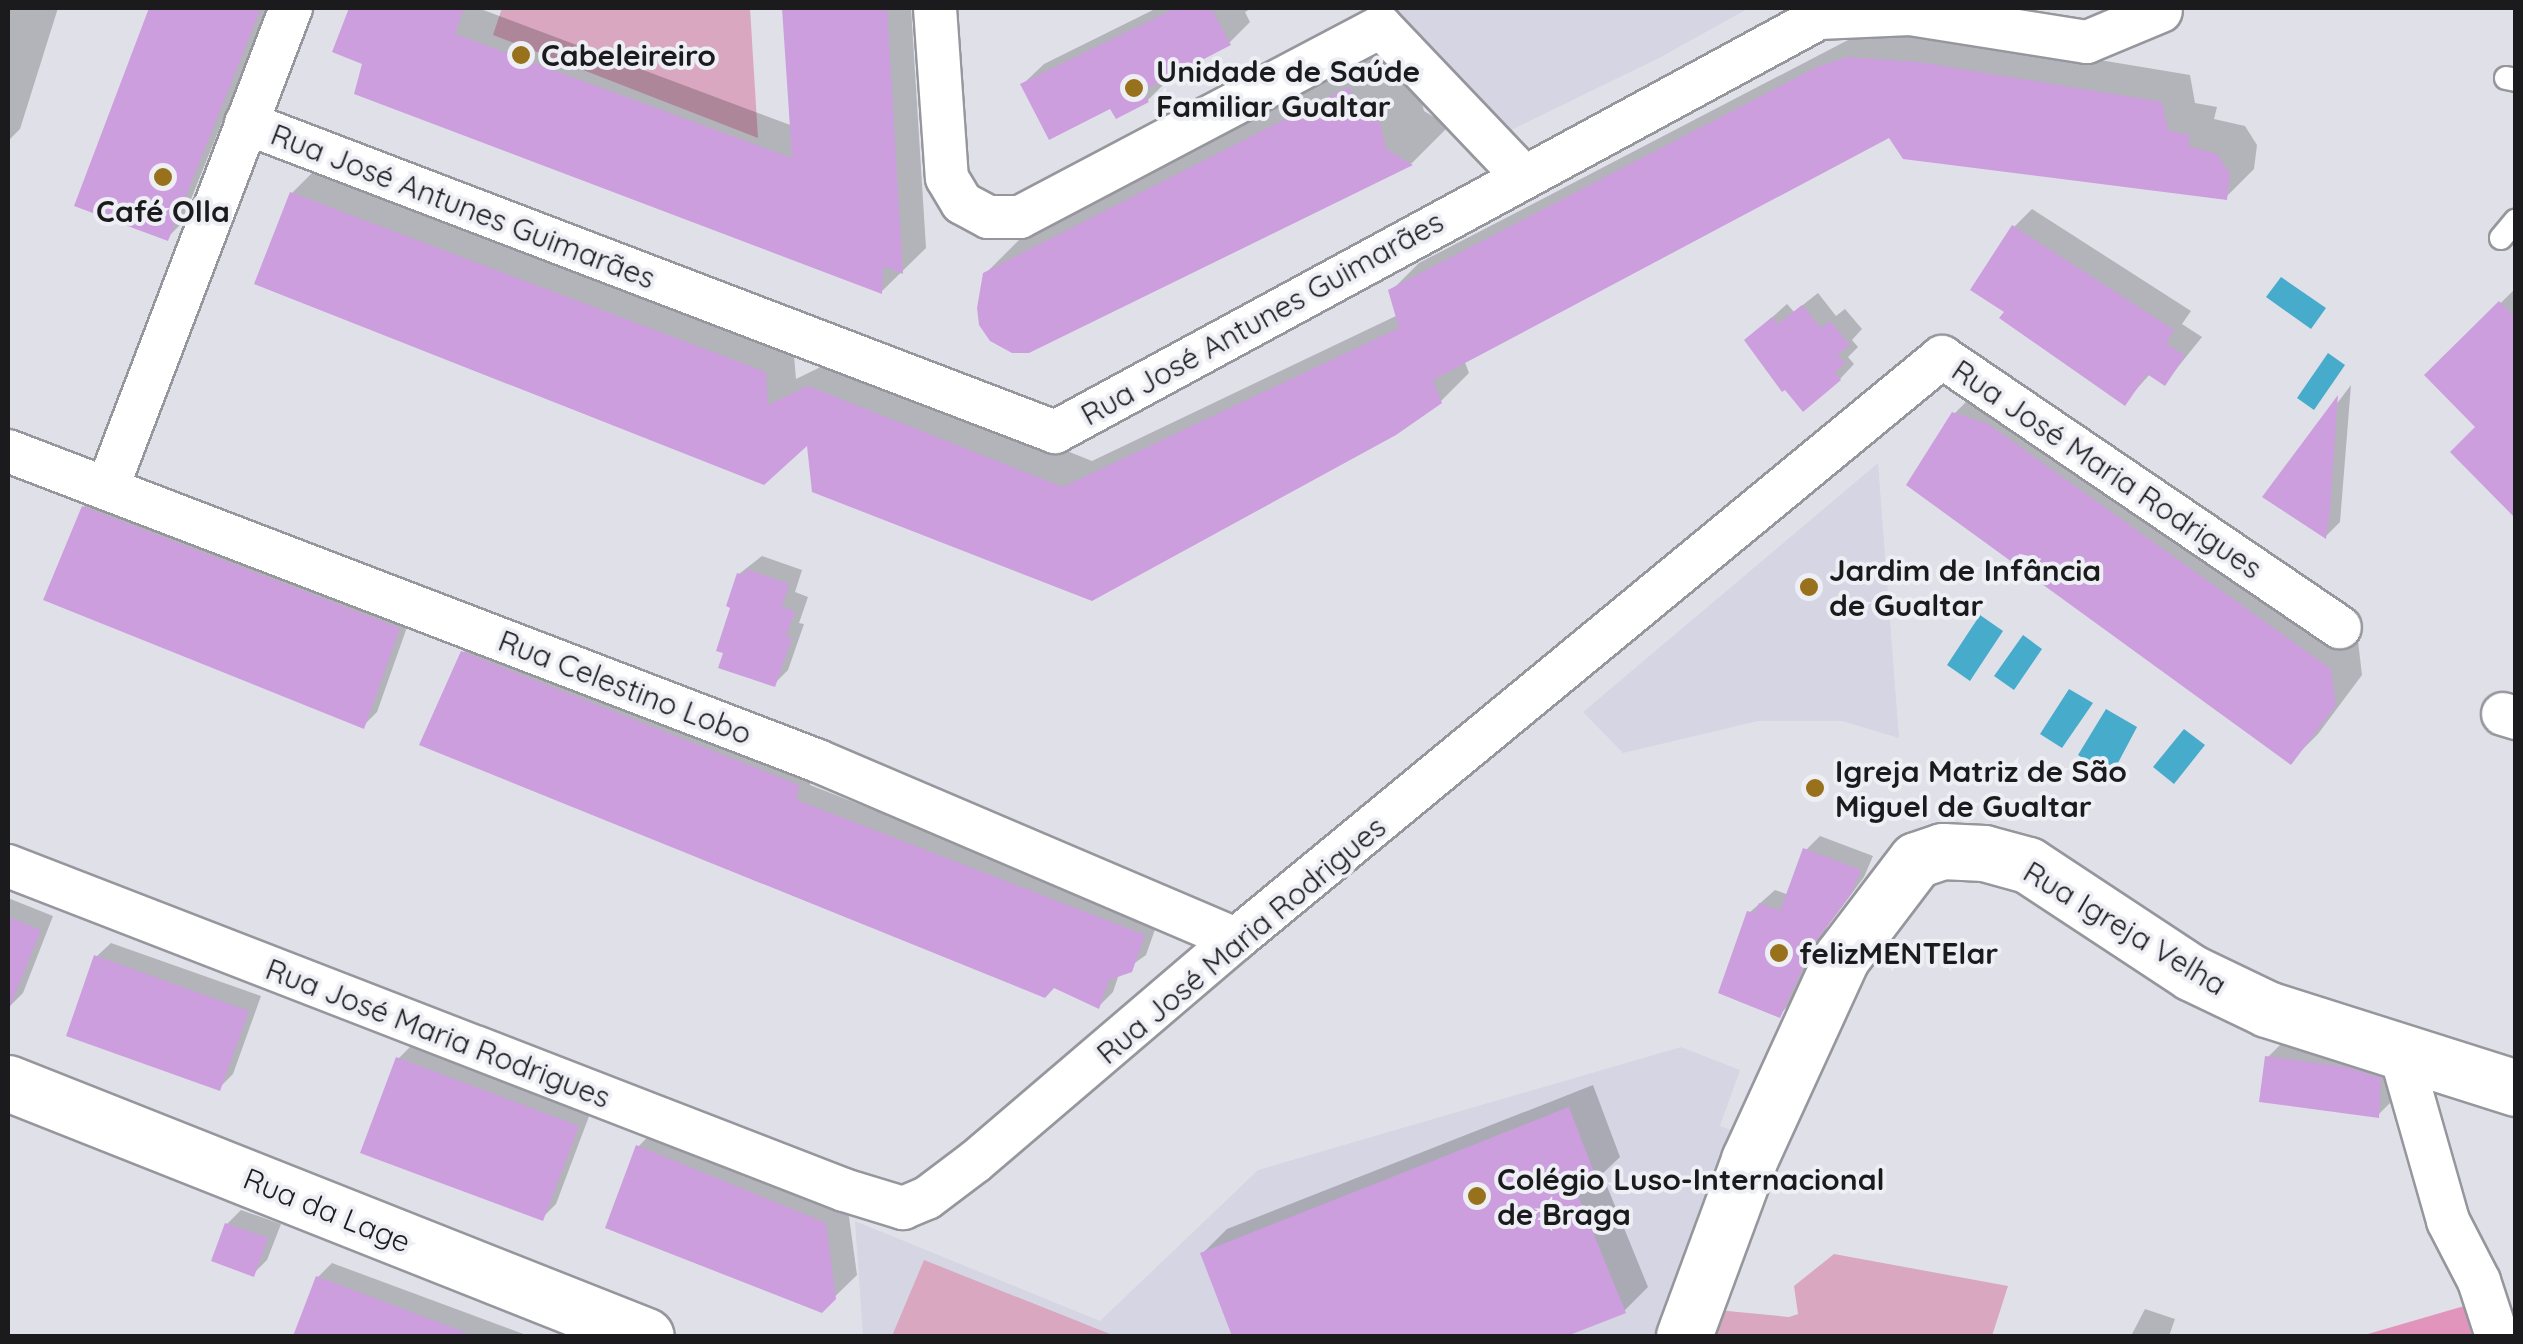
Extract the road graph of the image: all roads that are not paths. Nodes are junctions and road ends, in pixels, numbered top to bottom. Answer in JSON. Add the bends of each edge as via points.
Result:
{"nodes":[{"id":1,"x":292,"y":8,"type":"edge"},
{"id":2,"x":935,"y":8,"type":"edge"},
{"id":3,"x":2161,"y":11,"type":"dead end"},
{"id":4,"x":246,"y":124,"type":"junction"},
{"id":5,"x":1522,"y":175,"type":"junction"},
{"id":6,"x":8,"y":451,"type":"edge"},
{"id":7,"x":107,"y":489,"type":"junction"},
{"id":8,"x":2340,"y":628,"type":"dead end"},
{"id":9,"x":8,"y":866,"type":"edge"},
{"id":10,"x":1236,"y":940,"type":"junction"},
{"id":11,"x":2400,"y":1052,"type":"junction"},
{"id":12,"x":8,"y":1083,"type":"edge"},
{"id":13,"x":2516,"y":1088,"type":"edge"},
{"id":14,"x":646,"y":1336,"type":"edge"},
{"id":15,"x":1684,"y":1336,"type":"edge"},
{"id":16,"x":2497,"y":1336,"type":"edge"}],
"edges":[{"from":1,"to":4,"type":"street"},
{"from":2,"to":5,"type":"street","via":[[948,178],[962,203],[988,217],[1020,216],[1380,28]]},
{"from":3,"to":5,"type":"street","name":"Rua José Antunes Guimarães","via":[[2087,42],[1910,14],[1819,18]]},
{"from":4,"to":5,"type":"street","name":"Rua José Antunes Guimarães","via":[[1055,432]]},
{"from":4,"to":7,"type":"street"},
{"from":6,"to":7,"type":"street","name":"Rua Celestino Lobo"},
{"from":7,"to":10,"type":"street","name":"Rua Celestino Lobo","via":[[818,760]]},
{"from":8,"to":10,"type":"street","name":"Rua José Maria Rodrigues","via":[[1942,358]]},
{"from":9,"to":10,"type":"street","name":"Rua José Maria Rodrigues","via":[[903,1208],[928,1198],[976,1161]]},
{"from":11,"to":13,"type":"street","name":"Rua Igreja Velha"},
{"from":11,"to":15,"type":"street","name":"Rua Igreja Velha","via":[[2267,1010],[2192,974],[2028,865],[1984,852],[1942,851],[1916,860],[1842,957],[1749,1160]]},
{"from":11,"to":16,"type":"street","via":[[2448,1221],[2479,1280]]},
{"from":12,"to":14,"type":"street","name":"Rua da Lage"}]}
